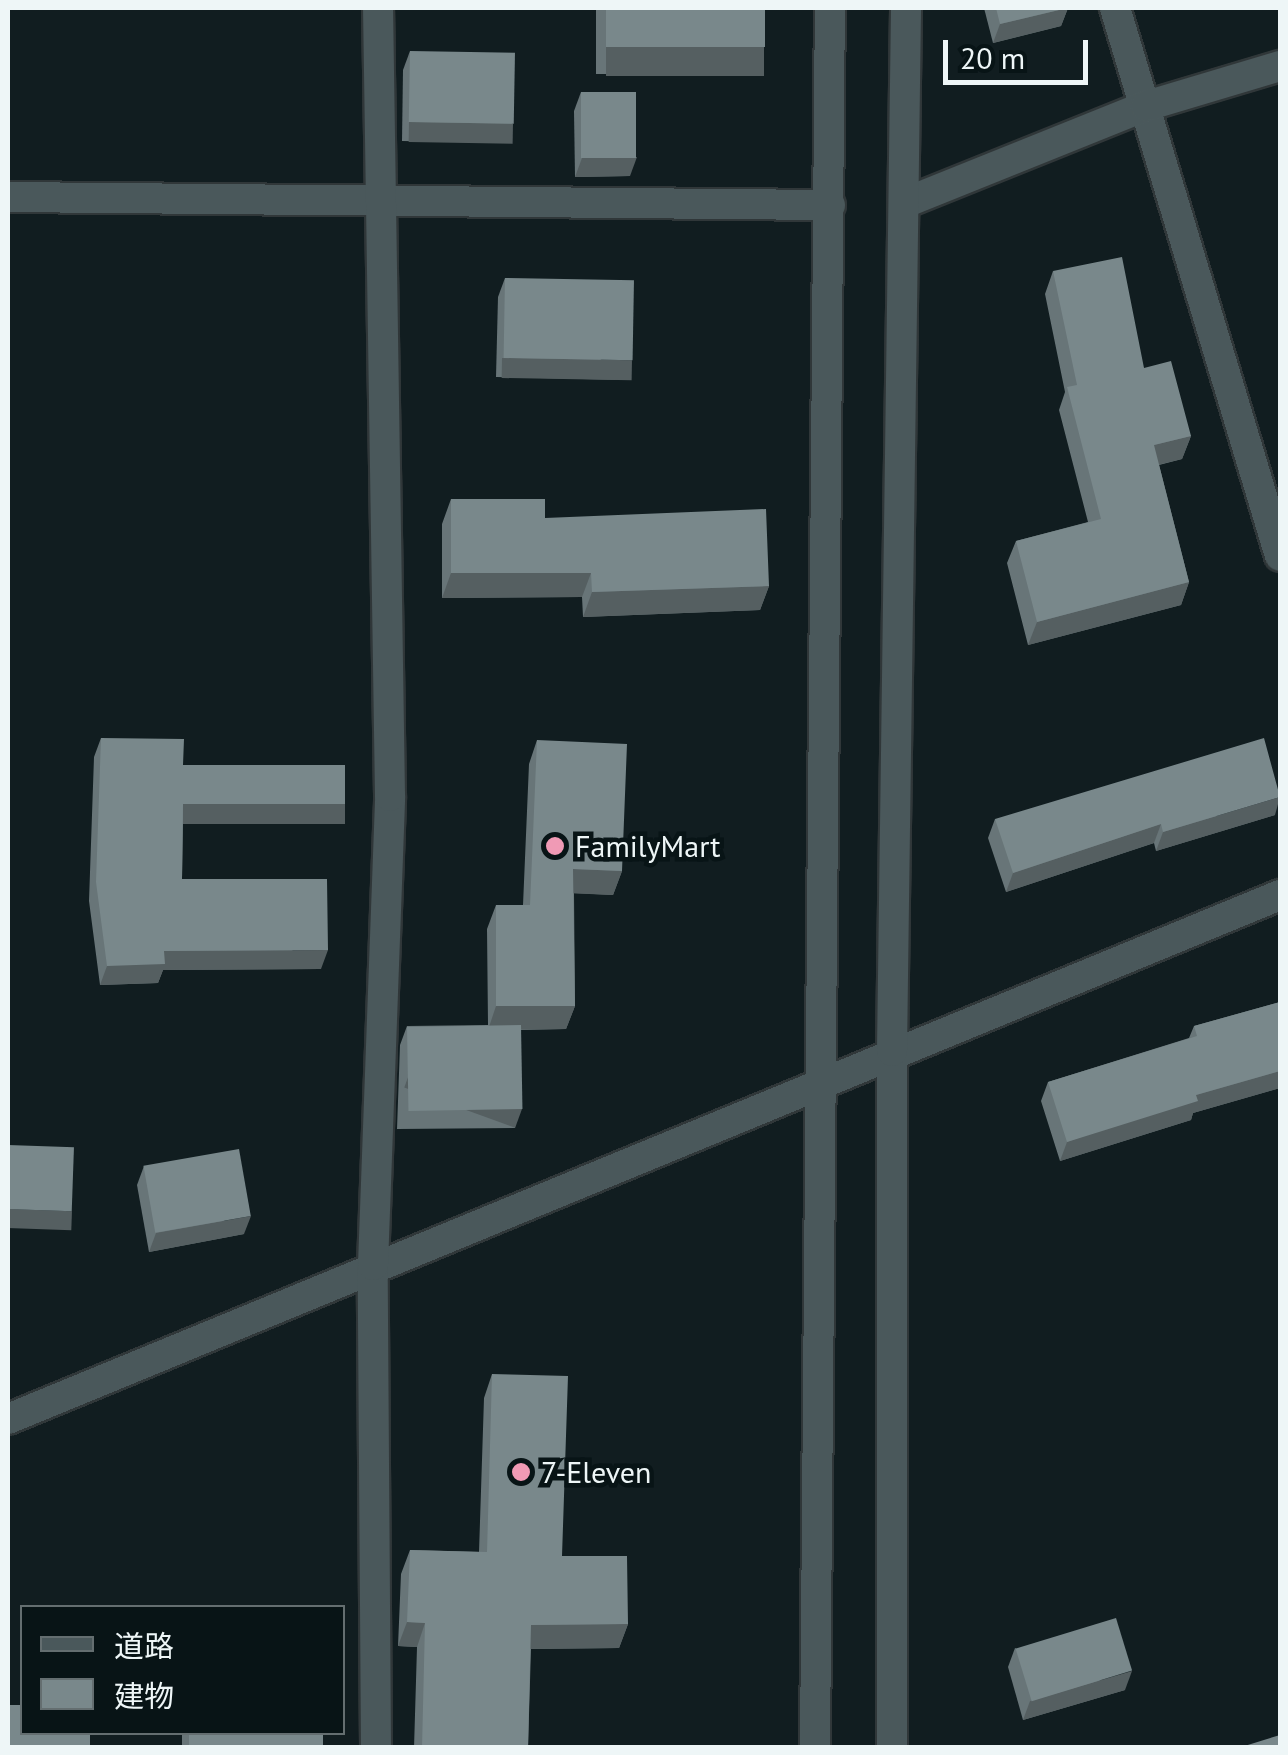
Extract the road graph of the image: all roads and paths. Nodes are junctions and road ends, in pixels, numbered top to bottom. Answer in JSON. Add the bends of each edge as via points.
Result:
{"nodes":[{"id":1,"x":378,"y":8,"type":"edge"},
{"id":2,"x":830,"y":8,"type":"edge"},
{"id":3,"x":906,"y":8,"type":"edge"},
{"id":4,"x":1115,"y":8,"type":"edge"},
{"id":5,"x":1280,"y":66,"type":"edge"},
{"id":6,"x":1146,"y":106,"type":"junction"},
{"id":7,"x":8,"y":198,"type":"edge"},
{"id":8,"x":379,"y":199,"type":"junction"},
{"id":9,"x":907,"y":202,"type":"junction"},
{"id":10,"x":830,"y":206,"type":"junction"},
{"id":11,"x":1280,"y":556,"type":"edge"},
{"id":12,"x":1280,"y":894,"type":"edge"},
{"id":13,"x":892,"y":1052,"type":"junction"},
{"id":14,"x":822,"y":1080,"type":"junction"},
{"id":15,"x":373,"y":1265,"type":"junction"},
{"id":16,"x":8,"y":1419,"type":"edge"},
{"id":17,"x":376,"y":1748,"type":"edge"},
{"id":18,"x":815,"y":1748,"type":"edge"},
{"id":19,"x":892,"y":1748,"type":"edge"}],
"edges":[{"from":1,"to":8,"type":"street"},
{"from":2,"to":10,"type":"street"},
{"from":3,"to":9,"type":"street"},
{"from":4,"to":6,"type":"street"},
{"from":5,"to":6,"type":"street"},
{"from":6,"to":9,"type":"street"},
{"from":6,"to":11,"type":"street"},
{"from":7,"to":8,"type":"street"},
{"from":8,"to":10,"type":"street"},
{"from":8,"to":15,"type":"street","via":[[390,796]]},
{"from":9,"to":13,"type":"street"},
{"from":10,"to":14,"type":"street"},
{"from":12,"to":13,"type":"street"},
{"from":13,"to":14,"type":"street"},
{"from":13,"to":19,"type":"street"},
{"from":14,"to":15,"type":"street"},
{"from":14,"to":18,"type":"street"},
{"from":15,"to":16,"type":"street"},
{"from":15,"to":17,"type":"street"}]}
